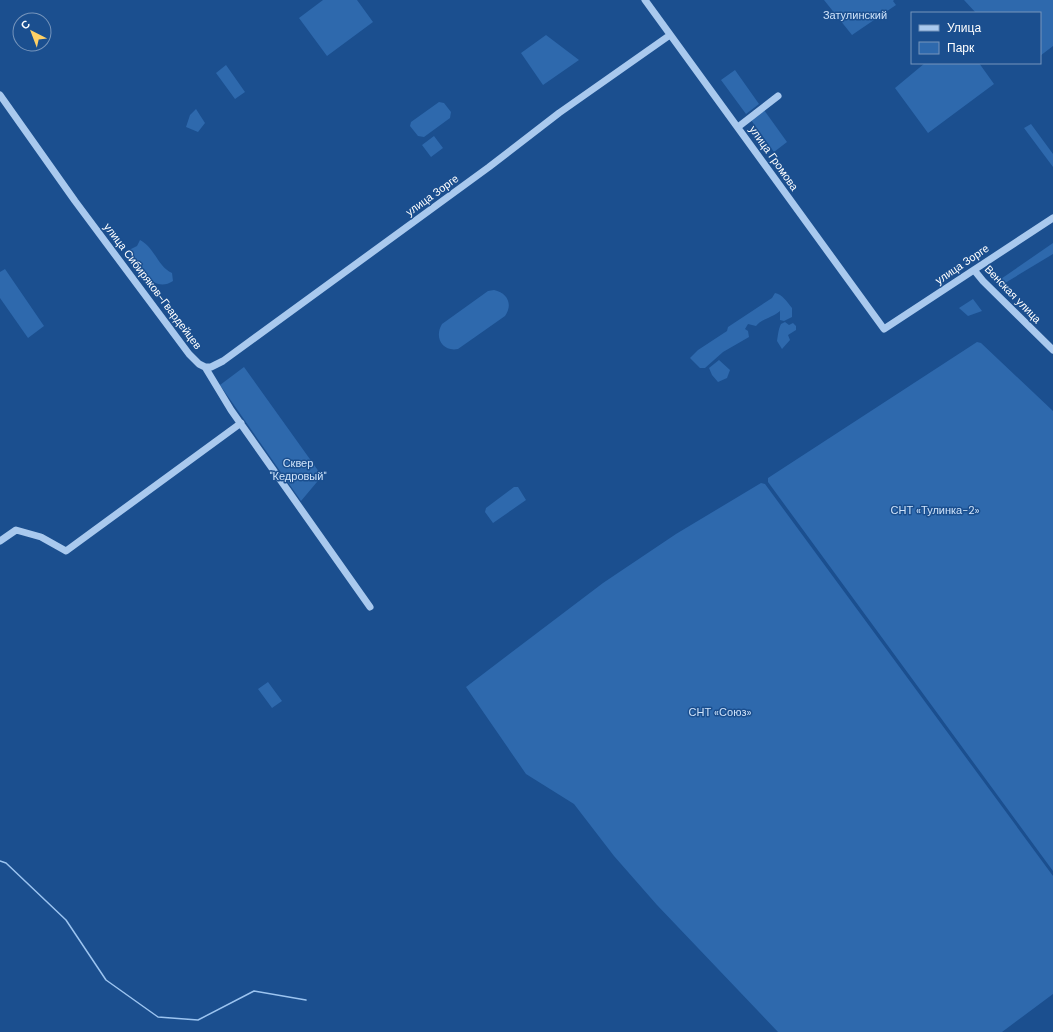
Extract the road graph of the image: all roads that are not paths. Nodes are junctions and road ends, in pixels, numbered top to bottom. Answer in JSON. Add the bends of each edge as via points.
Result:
{"nodes":[{"id":1,"x":644,"y":0,"type":"edge"},
{"id":2,"x":670,"y":35,"type":"junction"},
{"id":3,"x":0,"y":95,"type":"edge"},
{"id":4,"x":778,"y":96,"type":"dead end"},
{"id":5,"x":738,"y":126,"type":"junction"},
{"id":6,"x":1053,"y":218,"type":"edge"},
{"id":7,"x":974,"y":270,"type":"junction"},
{"id":8,"x":884,"y":329,"type":"joint"},
{"id":9,"x":1053,"y":350,"type":"edge"},
{"id":10,"x":205,"y":367,"type":"junction"},
{"id":11,"x":241,"y":423,"type":"junction"},
{"id":12,"x":0,"y":541,"type":"edge"},
{"id":13,"x":370,"y":607,"type":"dead end"}],
"edges":[{"from":1,"to":2,"type":"street","name":"улица Громова"},
{"from":2,"to":5,"type":"street","name":"улица Громова"},
{"from":2,"to":10,"type":"street","name":"улица Зорге","via":[[559,113],[223,361]]},
{"from":3,"to":10,"type":"street","name":"улица Сибиряков-Гвардейцев","via":[[75,201],[190,354]]},
{"from":4,"to":5,"type":"street"},
{"from":5,"to":8,"type":"street","name":"улица Громова"},
{"from":6,"to":7,"type":"street","name":"улица Зорге"},
{"from":7,"to":8,"type":"street","name":"улица Зорге"},
{"from":7,"to":9,"type":"street","name":"Венская улица"},
{"from":10,"to":11,"type":"street","name":"улица Сибиряков-Гвардейцев"},
{"from":11,"to":12,"type":"street","via":[[66,551],[41,537],[16,530]]},
{"from":11,"to":13,"type":"street","name":"улица Сибиряков-Гвардейцев"}]}
